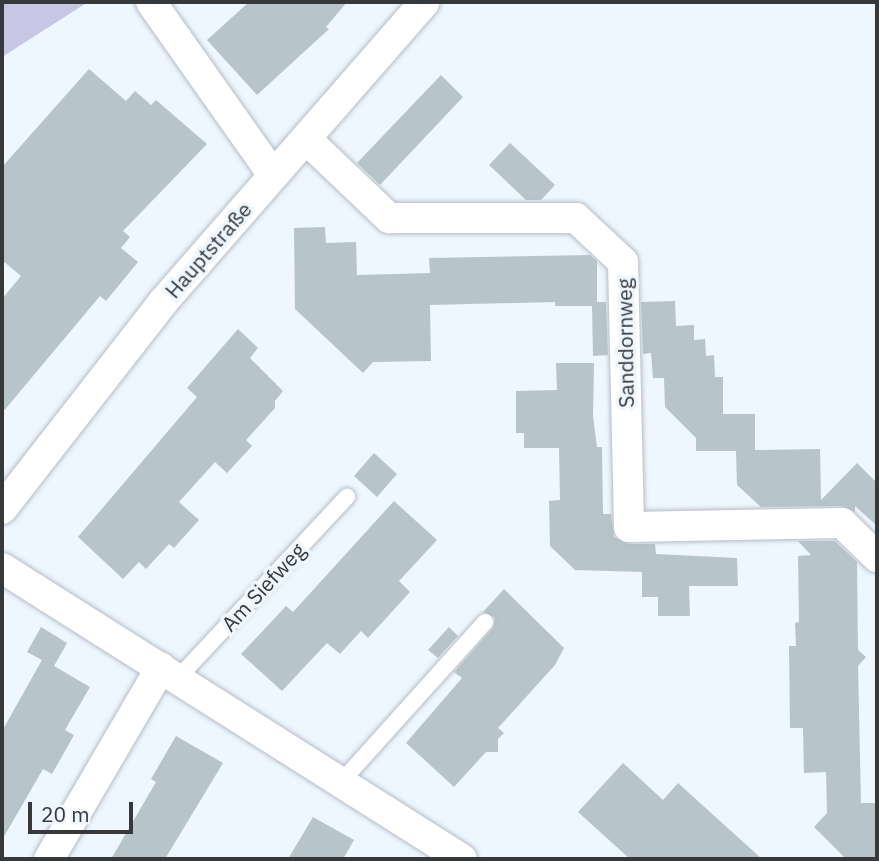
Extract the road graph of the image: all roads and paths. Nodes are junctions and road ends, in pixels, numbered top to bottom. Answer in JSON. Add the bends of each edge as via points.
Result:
{"nodes":[{"id":1,"x":151,"y":2,"type":"edge"},
{"id":2,"x":425,"y":2,"type":"edge"},
{"id":3,"x":306,"y":139,"type":"junction"},
{"id":4,"x":273,"y":175,"type":"junction"},
{"id":5,"x":347,"y":497,"type":"dead end"},
{"id":6,"x":2,"y":509,"type":"edge"},
{"id":7,"x":877,"y":557,"type":"edge"},
{"id":8,"x":2,"y":568,"type":"edge"},
{"id":9,"x":485,"y":622,"type":"dead end"},
{"id":10,"x":170,"y":672,"type":"junction"},
{"id":11,"x":342,"y":781,"type":"junction"},
{"id":12,"x":48,"y":859,"type":"edge"},
{"id":13,"x":462,"y":859,"type":"edge"}],
"edges":[{"from":1,"to":4,"type":"street"},
{"from":2,"to":3,"type":"street","name":"Hauptstraße"},
{"from":3,"to":4,"type":"street","name":"Hauptstraße"},
{"from":3,"to":7,"type":"street","name":"Sanddornweg","via":[[389,218],[576,218],[623,262],[629,527],[842,523]]},
{"from":4,"to":6,"type":"street","name":"Hauptstraße","via":[[163,302]]},
{"from":5,"to":10,"type":"lane","name":"Am Siefweg"},
{"from":8,"to":10,"type":"street"},
{"from":9,"to":11,"type":"lane"},
{"from":10,"to":11,"type":"street"},
{"from":10,"to":12,"type":"street"},
{"from":11,"to":13,"type":"street"}]}
